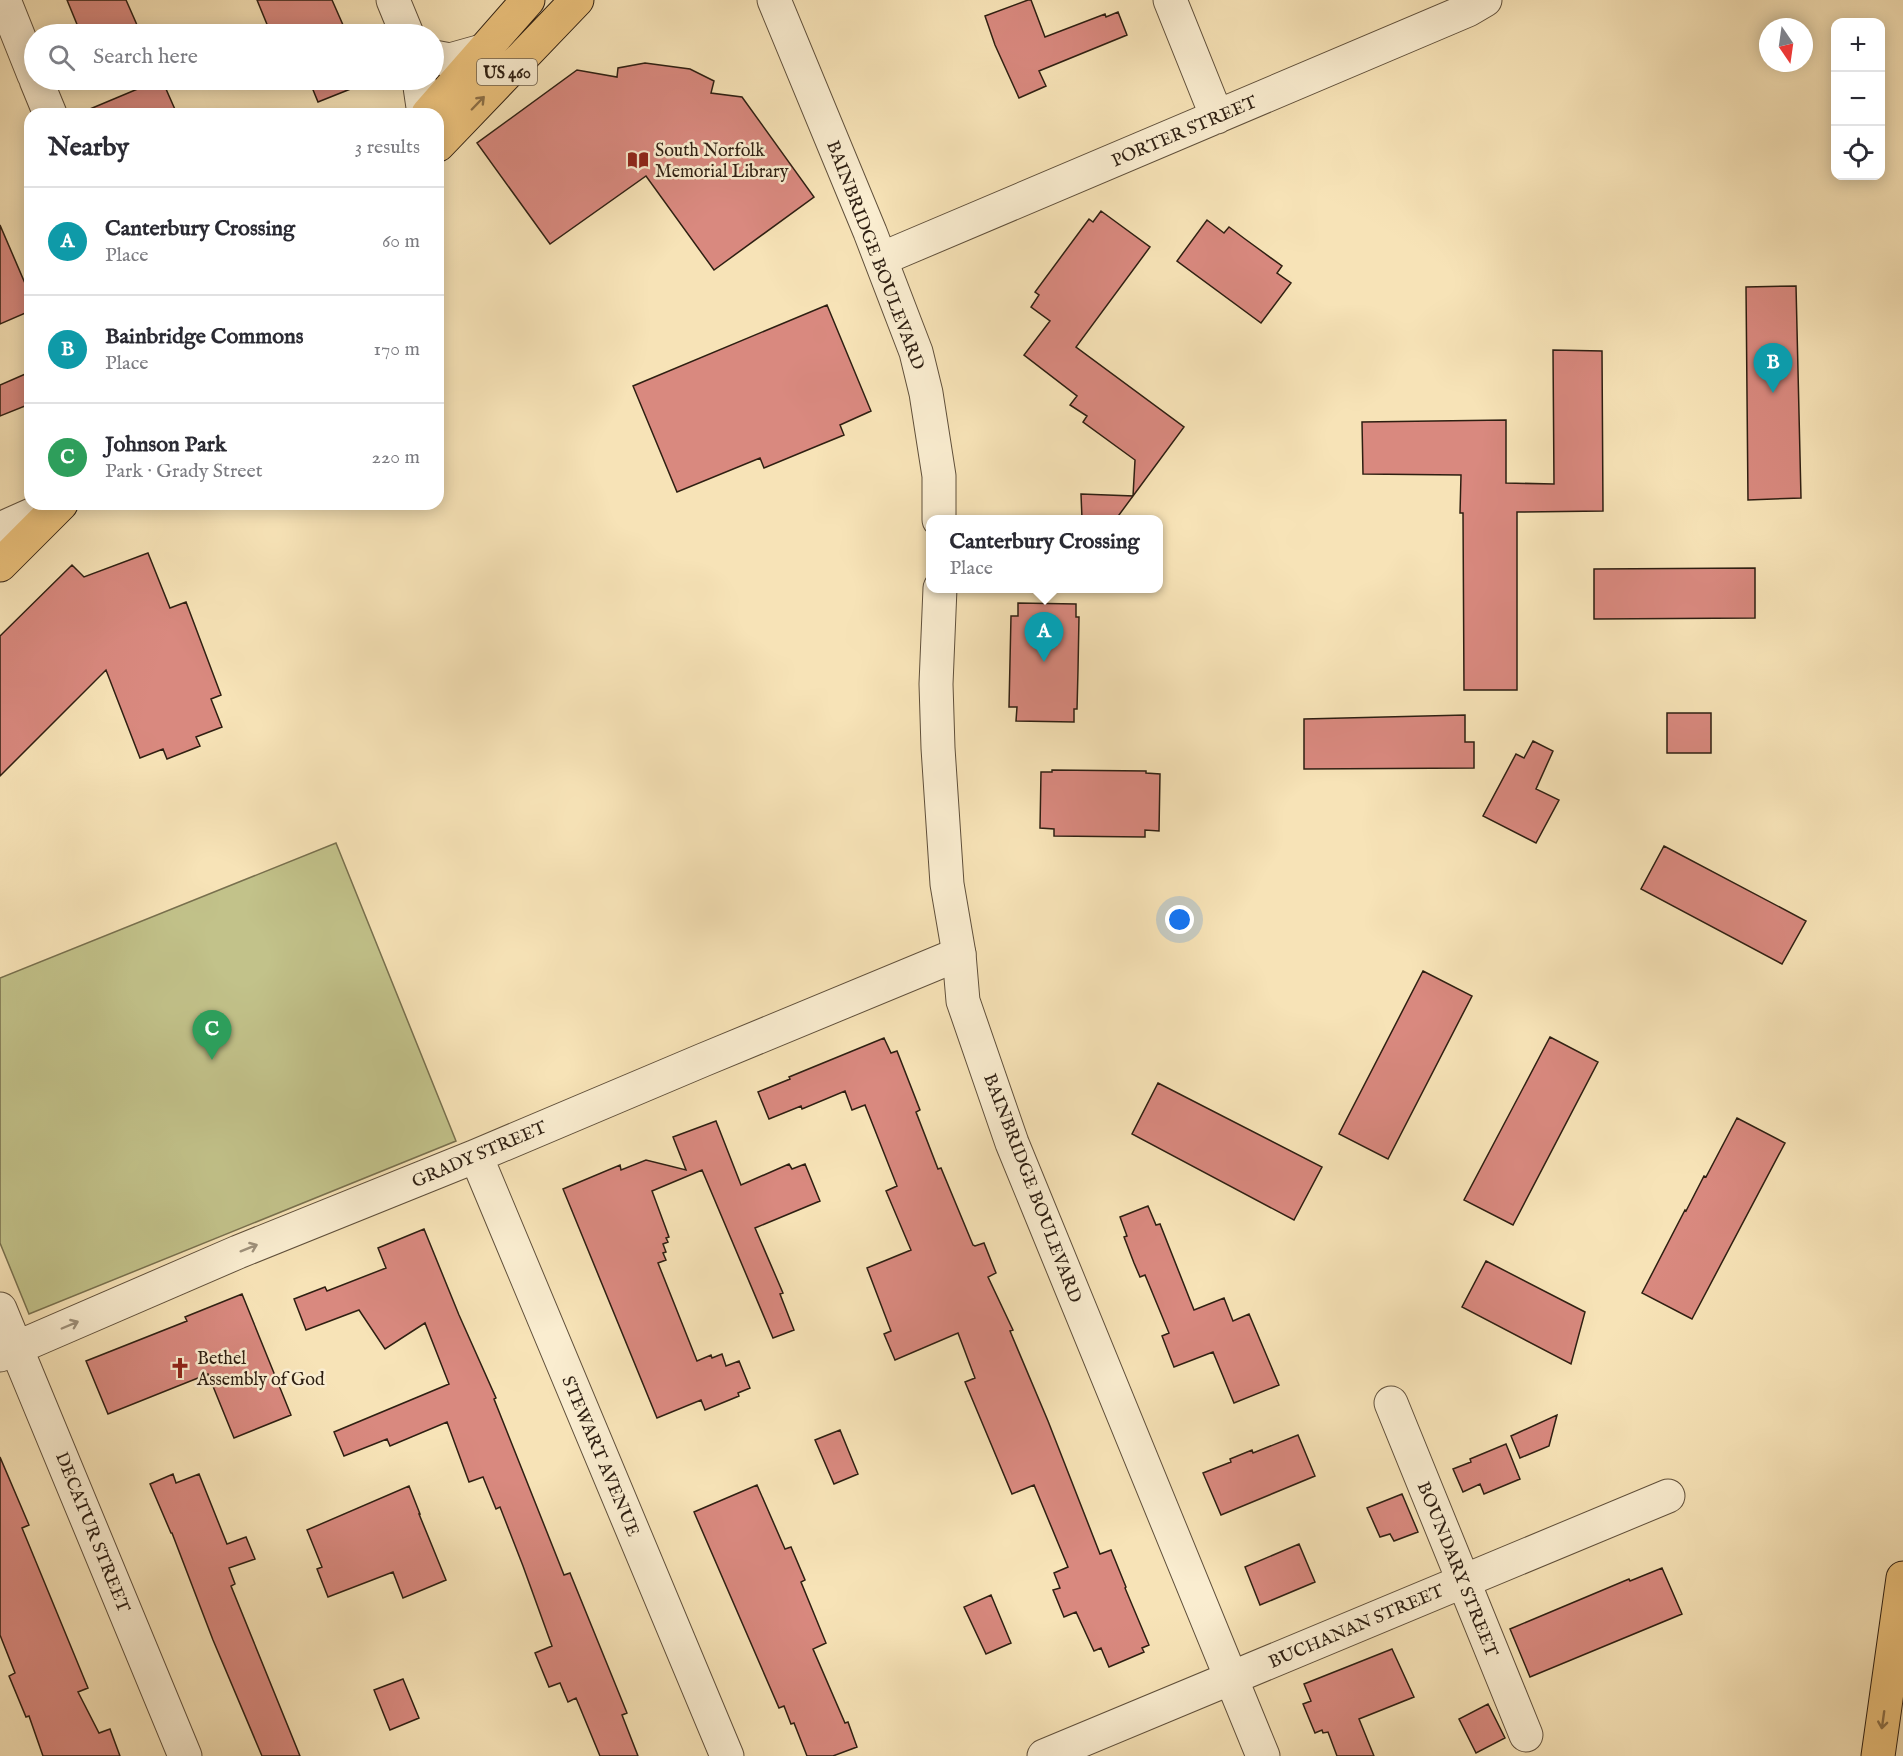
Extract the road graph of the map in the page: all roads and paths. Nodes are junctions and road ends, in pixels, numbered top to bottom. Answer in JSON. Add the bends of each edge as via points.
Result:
{"nodes":[{"id":1,"x":4,"y":0,"type":"edge"},
{"id":2,"x":393,"y":0,"type":"edge"},
{"id":3,"x":528,"y":0,"type":"edge"},
{"id":4,"x":577,"y":0,"type":"edge"},
{"id":5,"x":774,"y":0,"type":"edge"},
{"id":6,"x":1170,"y":0,"type":"edge"},
{"id":7,"x":1485,"y":0,"type":"edge"},
{"id":8,"x":403,"y":24,"type":"edge"},
{"id":9,"x":24,"y":50,"type":"edge"},
{"id":10,"x":482,"y":51,"type":"junction"},
{"id":11,"x":444,"y":59,"type":"edge"},
{"id":12,"x":40,"y":90,"type":"edge"},
{"id":13,"x":422,"y":90,"type":"edge"},
{"id":14,"x":48,"y":108,"type":"edge"},
{"id":15,"x":425,"y":108,"type":"edge"},
{"id":16,"x":431,"y":108,"type":"edge"},
{"id":17,"x":1217,"y":117,"type":"junction"},
{"id":18,"x":444,"y":139,"type":"edge"},
{"id":19,"x":881,"y":259,"type":"junction"},
{"id":20,"x":43,"y":510,"type":"edge"},
{"id":21,"x":55,"y":510,"type":"edge"},
{"id":22,"x":939,"y":515,"type":"edge"},
{"id":23,"x":0,"y":529,"type":"edge"},
{"id":24,"x":0,"y":565,"type":"edge"},
{"id":25,"x":940,"y":593,"type":"edge"},
{"id":26,"x":959,"y":954,"type":"junction"},
{"id":27,"x":476,"y":1156,"type":"junction"},
{"id":28,"x":0,"y":1309,"type":"edge"},
{"id":29,"x":8,"y":1352,"type":"edge"},
{"id":30,"x":1391,"y":1403,"type":"dead end"},
{"id":31,"x":1668,"y":1496,"type":"dead end"},
{"id":32,"x":1903,"y":1578,"type":"edge"},
{"id":33,"x":1463,"y":1581,"type":"junction"},
{"id":34,"x":1230,"y":1678,"type":"junction"},
{"id":35,"x":1526,"y":1735,"type":"dead end"},
{"id":36,"x":185,"y":1756,"type":"edge"},
{"id":37,"x":727,"y":1756,"type":"edge"},
{"id":38,"x":1044,"y":1756,"type":"edge"},
{"id":39,"x":1263,"y":1756,"type":"edge"},
{"id":40,"x":1878,"y":1756,"type":"edge"}],
"edges":[{"from":1,"to":9,"type":"street"},
{"from":2,"to":8,"type":"street"},
{"from":3,"to":10,"type":"main road","number":"US 460"},
{"from":18,"to":4,"type":"main road","number":"US 460","one_way":true},
{"from":5,"to":19,"type":"street","name":"BAINBRIDGE BOULEVARD"},
{"from":6,"to":17,"type":"street"},
{"from":7,"to":17,"type":"street","name":"PORTER STREET"},
{"from":10,"to":11,"type":"street"},
{"from":10,"to":16,"type":"main road","number":"US 460"},
{"from":12,"to":14,"type":"street"},
{"from":13,"to":15,"type":"street"},
{"from":17,"to":19,"type":"street","name":"PORTER STREET"},
{"from":19,"to":22,"type":"street","name":"BAINBRIDGE BOULEVARD","via":[[916,352],[926,393],[939,476]]},
{"from":20,"to":23,"type":"street"},
{"from":21,"to":24,"type":"main road"},
{"from":25,"to":26,"type":"street","name":"BAINBRIDGE BOULEVARD","via":[[938,748],[947,884]]},
{"from":26,"to":27,"type":"street","name":"GRADY STREET"},
{"from":26,"to":34,"type":"street","name":"BAINBRIDGE BOULEVARD","via":[[963,1001],[1012,1143]]},
{"from":29,"to":27,"type":"street","name":"GRADY STREET","one_way":true,"via":[[238,1252]]},
{"from":27,"to":37,"type":"street","name":"STEWART AVENUE"},
{"from":28,"to":29,"type":"street","name":"DECATUR STREET"},
{"from":29,"to":36,"type":"street","name":"DECATUR STREET"},
{"from":30,"to":33,"type":"street","name":"BOUNDARY STREET"},
{"from":31,"to":33,"type":"street","name":"BUCHANAN STREET"},
{"from":32,"to":40,"type":"main road","one_way":true},
{"from":33,"to":34,"type":"street","name":"BUCHANAN STREET"},
{"from":33,"to":35,"type":"street","name":"BOUNDARY STREET"},
{"from":34,"to":38,"type":"street","name":"BUCHANAN STREET"},
{"from":34,"to":39,"type":"street","name":"BAINBRIDGE BOULEVARD"}]}
